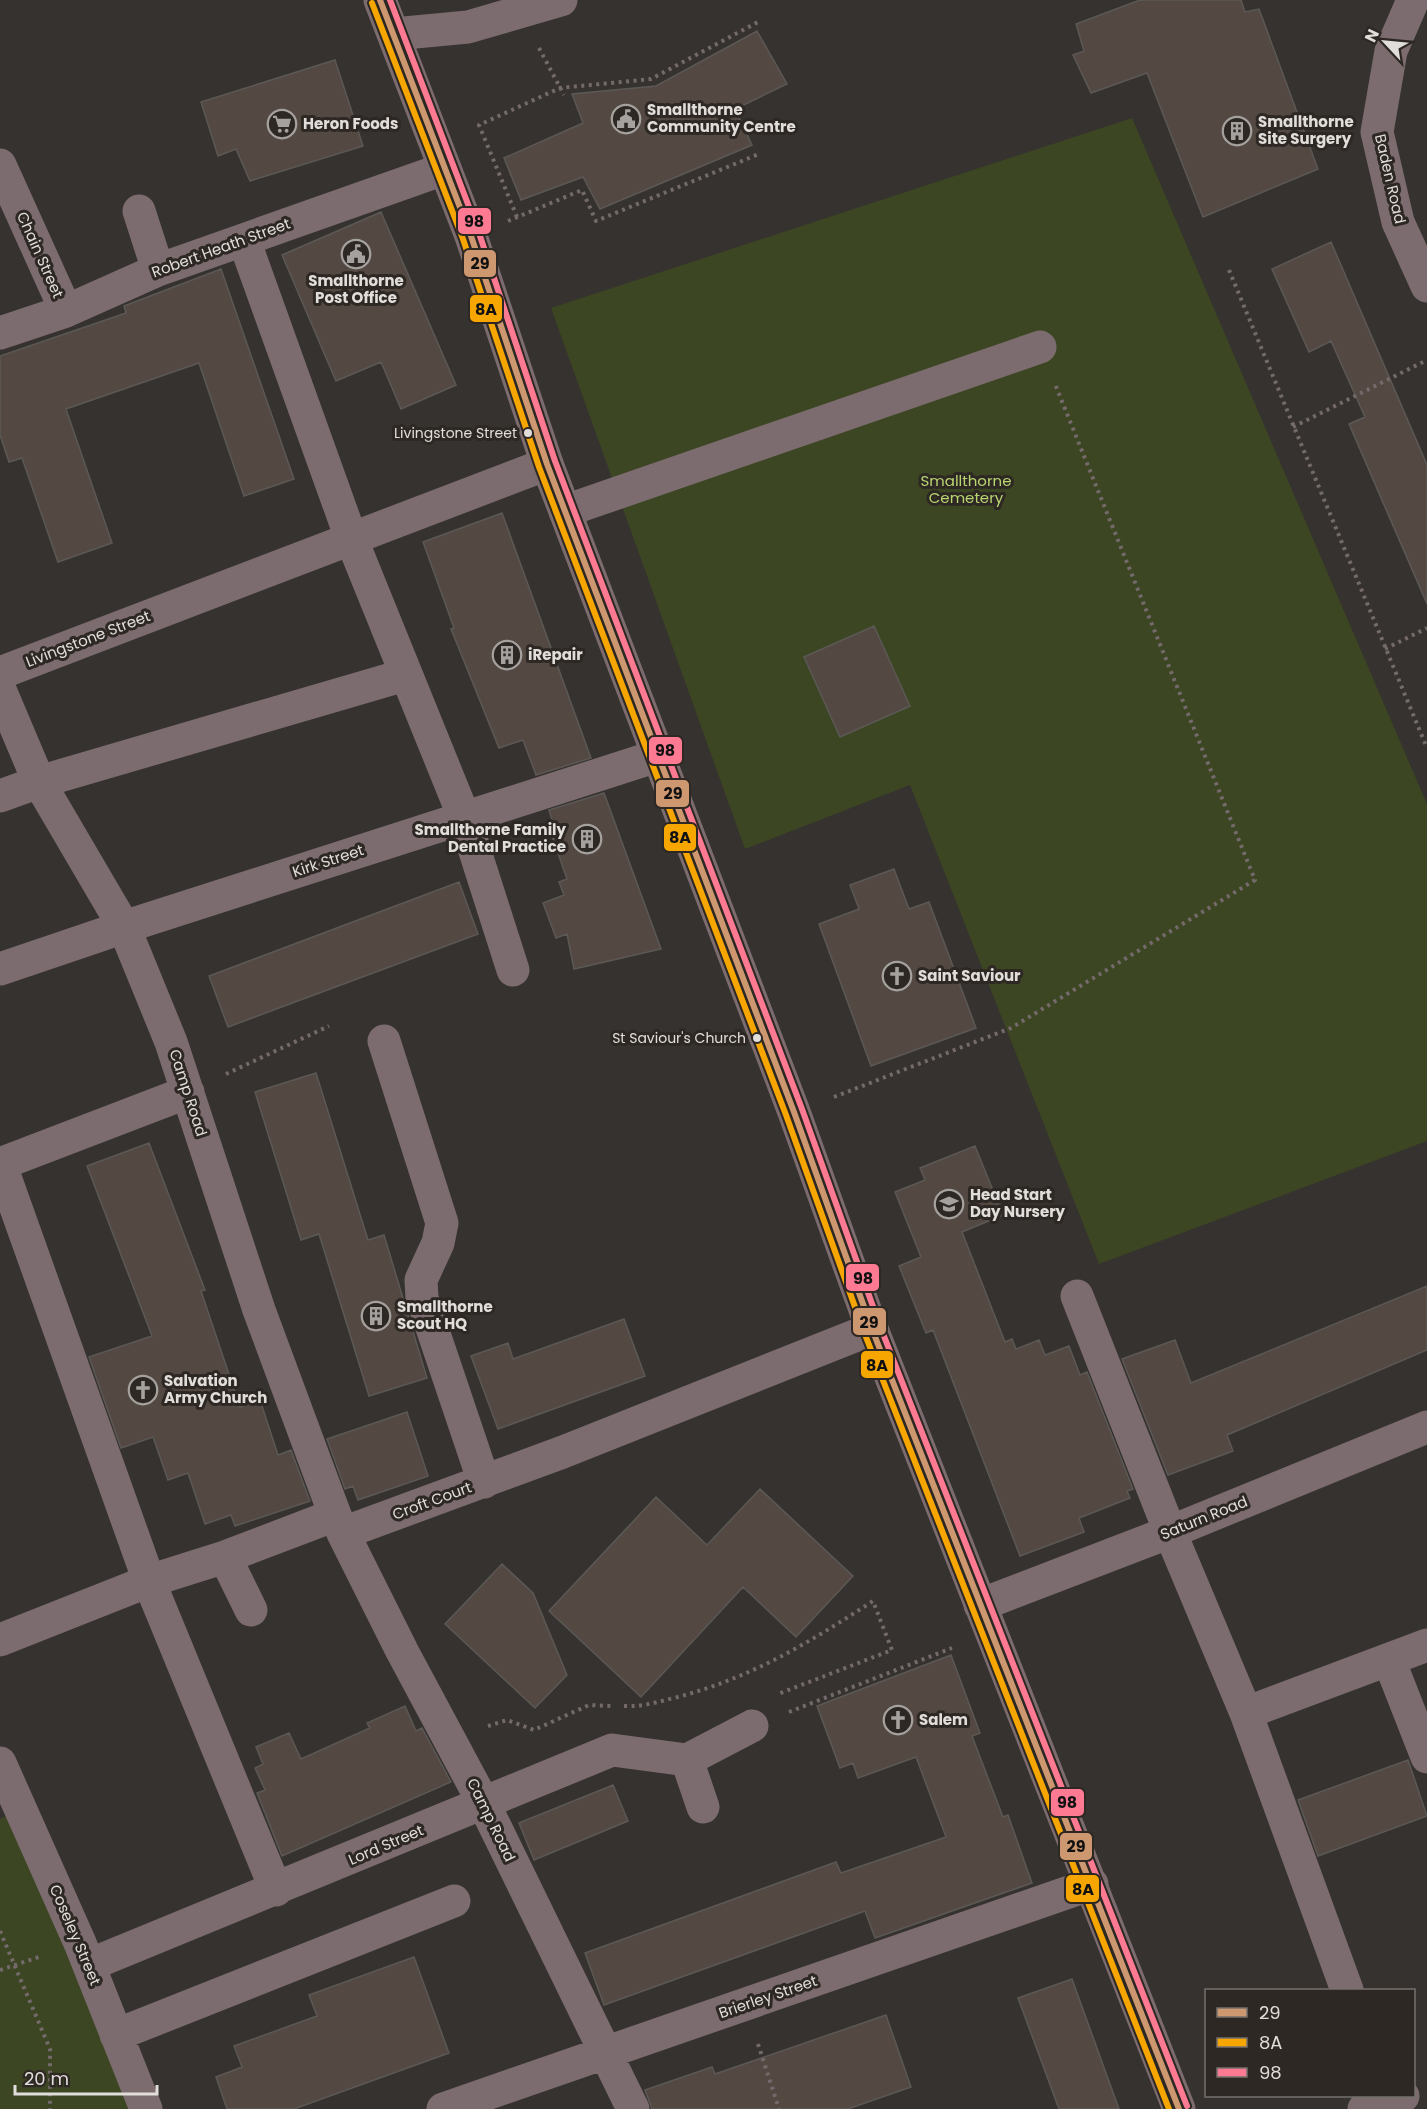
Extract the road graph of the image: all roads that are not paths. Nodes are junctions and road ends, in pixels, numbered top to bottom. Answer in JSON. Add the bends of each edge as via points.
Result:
{"nodes":[{"id":1,"x":380,"y":0,"type":"edge"},
{"id":2,"x":561,"y":0,"type":"edge"},
{"id":3,"x":1413,"y":0,"type":"edge"},
{"id":4,"x":394,"y":34,"type":"junction"},
{"id":5,"x":0,"y":165,"type":"edge"},
{"id":6,"x":444,"y":169,"type":"junction"},
{"id":7,"x":139,"y":211,"type":"dead end"},
{"id":8,"x":244,"y":240,"type":"junction"},
{"id":9,"x":158,"y":270,"type":"junction"},
{"id":10,"x":1427,"y":286,"type":"edge"},
{"id":11,"x":66,"y":311,"type":"junction"},
{"id":12,"x":0,"y":333,"type":"edge"},
{"id":13,"x":1040,"y":347,"type":"road end"},
{"id":14,"x":546,"y":464,"type":"junction"},
{"id":15,"x":565,"y":511,"type":"junction"},
{"id":16,"x":351,"y":538,"type":"junction"},
{"id":17,"x":0,"y":673,"type":"edge"},
{"id":18,"x":405,"y":675,"type":"junction"},
{"id":19,"x":0,"y":690,"type":"edge"},
{"id":20,"x":657,"y":756,"type":"junction"},
{"id":21,"x":39,"y":782,"type":"junction"},
{"id":22,"x":0,"y":796,"type":"edge"},
{"id":23,"x":464,"y":817,"type":"junction"},
{"id":24,"x":124,"y":927,"type":"junction"},
{"id":25,"x":0,"y":969,"type":"edge"},
{"id":26,"x":513,"y":970,"type":"dead end"},
{"id":27,"x":384,"y":1041,"type":"dead end"},
{"id":28,"x":188,"y":1092,"type":"junction"},
{"id":29,"x":0,"y":1164,"type":"edge"},
{"id":30,"x":1077,"y":1296,"type":"dead end"},
{"id":31,"x":872,"y":1329,"type":"junction"},
{"id":32,"x":1427,"y":1428,"type":"edge"},
{"id":33,"x":484,"y":1482,"type":"junction"},
{"id":34,"x":339,"y":1524,"type":"junction"},
{"id":35,"x":1170,"y":1532,"type":"junction"},
{"id":36,"x":225,"y":1557,"type":"junction"},
{"id":37,"x":149,"y":1581,"type":"junction"},
{"id":38,"x":251,"y":1610,"type":"dead end"},
{"id":39,"x":985,"y":1619,"type":"junction"},
{"id":40,"x":0,"y":1640,"type":"edge"},
{"id":41,"x":1427,"y":1644,"type":"edge"},
{"id":42,"x":1389,"y":1660,"type":"junction"},
{"id":43,"x":1246,"y":1713,"type":"junction"},
{"id":44,"x":752,"y":1726,"type":"road end"},
{"id":45,"x":1427,"y":1757,"type":"edge"},
{"id":46,"x":687,"y":1760,"type":"junction"},
{"id":47,"x":0,"y":1763,"type":"edge"},
{"id":48,"x":484,"y":1804,"type":"junction"},
{"id":49,"x":703,"y":1807,"type":"dead end"},
{"id":50,"x":1092,"y":1884,"type":"junction"},
{"id":51,"x":276,"y":1890,"type":"junction"},
{"id":52,"x":454,"y":1901,"type":"dead end"},
{"id":53,"x":89,"y":1965,"type":"junction"},
{"id":54,"x":1347,"y":1989,"type":"edge"},
{"id":55,"x":116,"y":2035,"type":"junction"},
{"id":56,"x":608,"y":2053,"type":"junction"},
{"id":57,"x":146,"y":2109,"type":"edge"},
{"id":58,"x":443,"y":2109,"type":"edge"},
{"id":59,"x":633,"y":2109,"type":"edge"},
{"id":60,"x":1179,"y":2109,"type":"edge"}],
"edges":[{"from":1,"to":4,"type":"street"},
{"from":2,"to":4,"type":"street","via":[[468,27]]},
{"from":3,"to":10,"type":"street","name":"Baden Road","via":[[1391,51],[1377,132],[1398,222]]},
{"from":4,"to":6,"type":"street"},
{"from":5,"to":11,"type":"street","name":"Chain Street"},
{"from":6,"to":8,"type":"street","name":"Robert Heath Street"},
{"from":6,"to":14,"type":"street","via":[[471,236]]},
{"from":7,"to":9,"type":"street"},
{"from":8,"to":9,"type":"street","name":"Robert Heath Street"},
{"from":8,"to":16,"type":"street"},
{"from":9,"to":11,"type":"street","name":"Robert Heath Street"},
{"from":11,"to":12,"type":"street","name":"Robert Heath Street"},
{"from":13,"to":15,"type":"street"},
{"from":14,"to":15,"type":"street"},
{"from":14,"to":16,"type":"street","name":"Livingstone Street"},
{"from":15,"to":20,"type":"street"},
{"from":16,"to":17,"type":"street","name":"Livingstone Street"},
{"from":16,"to":18,"type":"street"},
{"from":18,"to":21,"type":"street"},
{"from":18,"to":23,"type":"street"},
{"from":19,"to":21,"type":"street","name":"Camp Road"},
{"from":20,"to":23,"type":"street","name":"Kirk Street"},
{"from":20,"to":31,"type":"street","via":[[794,1112]]},
{"from":21,"to":22,"type":"street"},
{"from":21,"to":24,"type":"street","name":"Camp Road"},
{"from":23,"to":24,"type":"street","name":"Kirk Street"},
{"from":23,"to":26,"type":"street"},
{"from":24,"to":25,"type":"street","name":"Kirk Street"},
{"from":24,"to":28,"type":"street","name":"Camp Road"},
{"from":27,"to":33,"type":"street","via":[[442,1223],[438,1243],[420,1280],[422,1299]]},
{"from":28,"to":29,"type":"street"},
{"from":28,"to":34,"type":"street","name":"Camp Road","via":[[259,1310]]},
{"from":29,"to":37,"type":"street"},
{"from":30,"to":35,"type":"street"},
{"from":31,"to":33,"type":"street","name":"Croft Court"},
{"from":31,"to":39,"type":"street"},
{"from":32,"to":35,"type":"street","name":"Saturn Road"},
{"from":33,"to":34,"type":"street","name":"Croft Court"},
{"from":34,"to":36,"type":"street","name":"Croft Court"},
{"from":34,"to":48,"type":"street","name":"Camp Road"},
{"from":35,"to":39,"type":"street","name":"Saturn Road"},
{"from":35,"to":43,"type":"street"},
{"from":36,"to":37,"type":"street","name":"Croft Court"},
{"from":36,"to":38,"type":"street"},
{"from":37,"to":40,"type":"street","name":"Croft Court"},
{"from":37,"to":51,"type":"street"},
{"from":39,"to":50,"type":"street"},
{"from":41,"to":42,"type":"street"},
{"from":42,"to":43,"type":"street"},
{"from":42,"to":45,"type":"street"},
{"from":43,"to":54,"type":"street"},
{"from":44,"to":46,"type":"street"},
{"from":46,"to":48,"type":"street","name":"Lord Street","via":[[612,1750]]},
{"from":46,"to":49,"type":"street"},
{"from":47,"to":53,"type":"street","name":"Coseley Street"},
{"from":48,"to":51,"type":"street","name":"Lord Street"},
{"from":48,"to":56,"type":"street","name":"Camp Road"},
{"from":50,"to":56,"type":"street","name":"Brierley Street"},
{"from":50,"to":60,"type":"street"},
{"from":51,"to":53,"type":"street","name":"Lord Street"},
{"from":52,"to":55,"type":"street"},
{"from":53,"to":55,"type":"street","name":"Coseley Street"},
{"from":55,"to":57,"type":"street","name":"Coseley Street"},
{"from":56,"to":58,"type":"street","name":"Brierley Street"},
{"from":56,"to":59,"type":"street","name":"Camp Road"}]}
